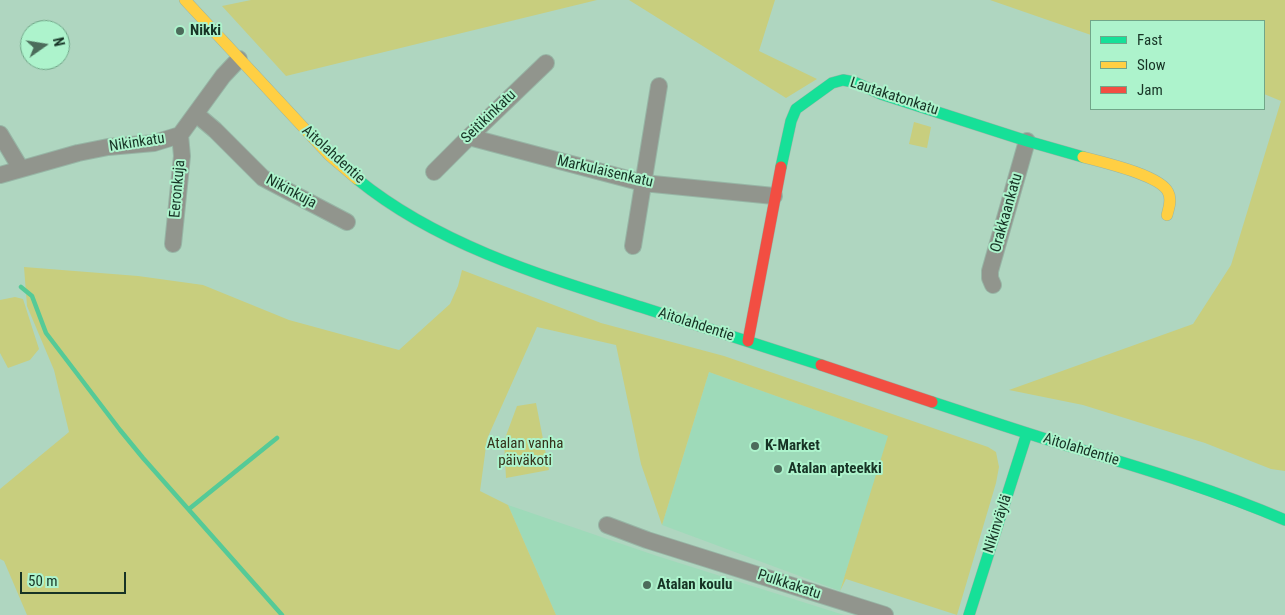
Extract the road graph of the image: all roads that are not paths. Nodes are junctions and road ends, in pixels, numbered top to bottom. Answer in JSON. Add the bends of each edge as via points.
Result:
{"nodes":[{"id":1,"x":185,"y":0,"type":"edge"},
{"id":2,"x":239,"y":59,"type":"junction"},
{"id":3,"x":546,"y":63,"type":"dead end"},
{"id":4,"x":659,"y":86,"type":"dead end"},
{"id":5,"x":196,"y":114,"type":"junction"},
{"id":6,"x":0,"y":134,"type":"edge"},
{"id":7,"x":180,"y":134,"type":"junction"},
{"id":8,"x":469,"y":137,"type":"junction"},
{"id":9,"x":1027,"y":141,"type":"junction"},
{"id":10,"x":21,"y":169,"type":"junction"},
{"id":11,"x":434,"y":172,"type":"dead end"},
{"id":12,"x":0,"y":175,"type":"edge"},
{"id":13,"x":643,"y":183,"type":"junction"},
{"id":14,"x":774,"y":196,"type":"junction"},
{"id":15,"x":1167,"y":215,"type":"dead end"},
{"id":16,"x":347,"y":222,"type":"dead end"},
{"id":17,"x":173,"y":244,"type":"dead end"},
{"id":18,"x":633,"y":246,"type":"dead end"},
{"id":19,"x":993,"y":285,"type":"dead end"},
{"id":20,"x":748,"y":341,"type":"junction"},
{"id":21,"x":1026,"y":433,"type":"junction"},
{"id":22,"x":1285,"y":520,"type":"edge"},
{"id":23,"x":607,"y":525,"type":"dead end"},
{"id":24,"x":885,"y":615,"type":"edge"},
{"id":25,"x":969,"y":615,"type":"edge"}],
"edges":[{"from":1,"to":2,"type":"main road","name":"Aitolahdentie"},
{"from":2,"to":5,"type":"street","name":"Nikinkatu"},
{"from":2,"to":20,"type":"main road","name":"Aitolahdentie","via":[[337,162],[383,198],[432,228],[486,254],[548,278]]},
{"from":3,"to":8,"type":"street","name":"Seitikinkatu"},
{"from":4,"to":13,"type":"street"},
{"from":5,"to":7,"type":"street","name":"Nikinkatu"},
{"from":5,"to":16,"type":"street","name":"Nikinkuja","via":[[263,178]]},
{"from":6,"to":10,"type":"street"},
{"from":7,"to":10,"type":"street","name":"Nikinkatu","via":[[154,143],[108,147]]},
{"from":7,"to":17,"type":"street","name":"Eeronkuja","via":[[182,156]]},
{"from":8,"to":11,"type":"street","name":"Seitikinkatu"},
{"from":8,"to":13,"type":"street","name":"Markulaisenkatu"},
{"from":9,"to":14,"type":"main road","name":"Lautakatonkatu","via":[[843,80],[832,83],[796,109]]},
{"from":9,"to":15,"type":"main road","name":"Lautakatonkatu","via":[[1160,182],[1170,196]]},
{"from":9,"to":19,"type":"street","name":"Orakkaankatu","via":[[990,271]]},
{"from":10,"to":12,"type":"street","name":"Nikinkatu"},
{"from":13,"to":14,"type":"street","name":"Markulaisenkatu"},
{"from":13,"to":18,"type":"street"},
{"from":14,"to":20,"type":"main road","name":"Lautakatonkatu"},
{"from":20,"to":21,"type":"main road","name":"Aitolahdentie"},
{"from":21,"to":22,"type":"main road","name":"Aitolahdentie","via":[[1151,471],[1257,507]]},
{"from":21,"to":25,"type":"main road","name":"Nikinväylä"},
{"from":23,"to":24,"type":"street","name":"Pulkkakatu"}]}
